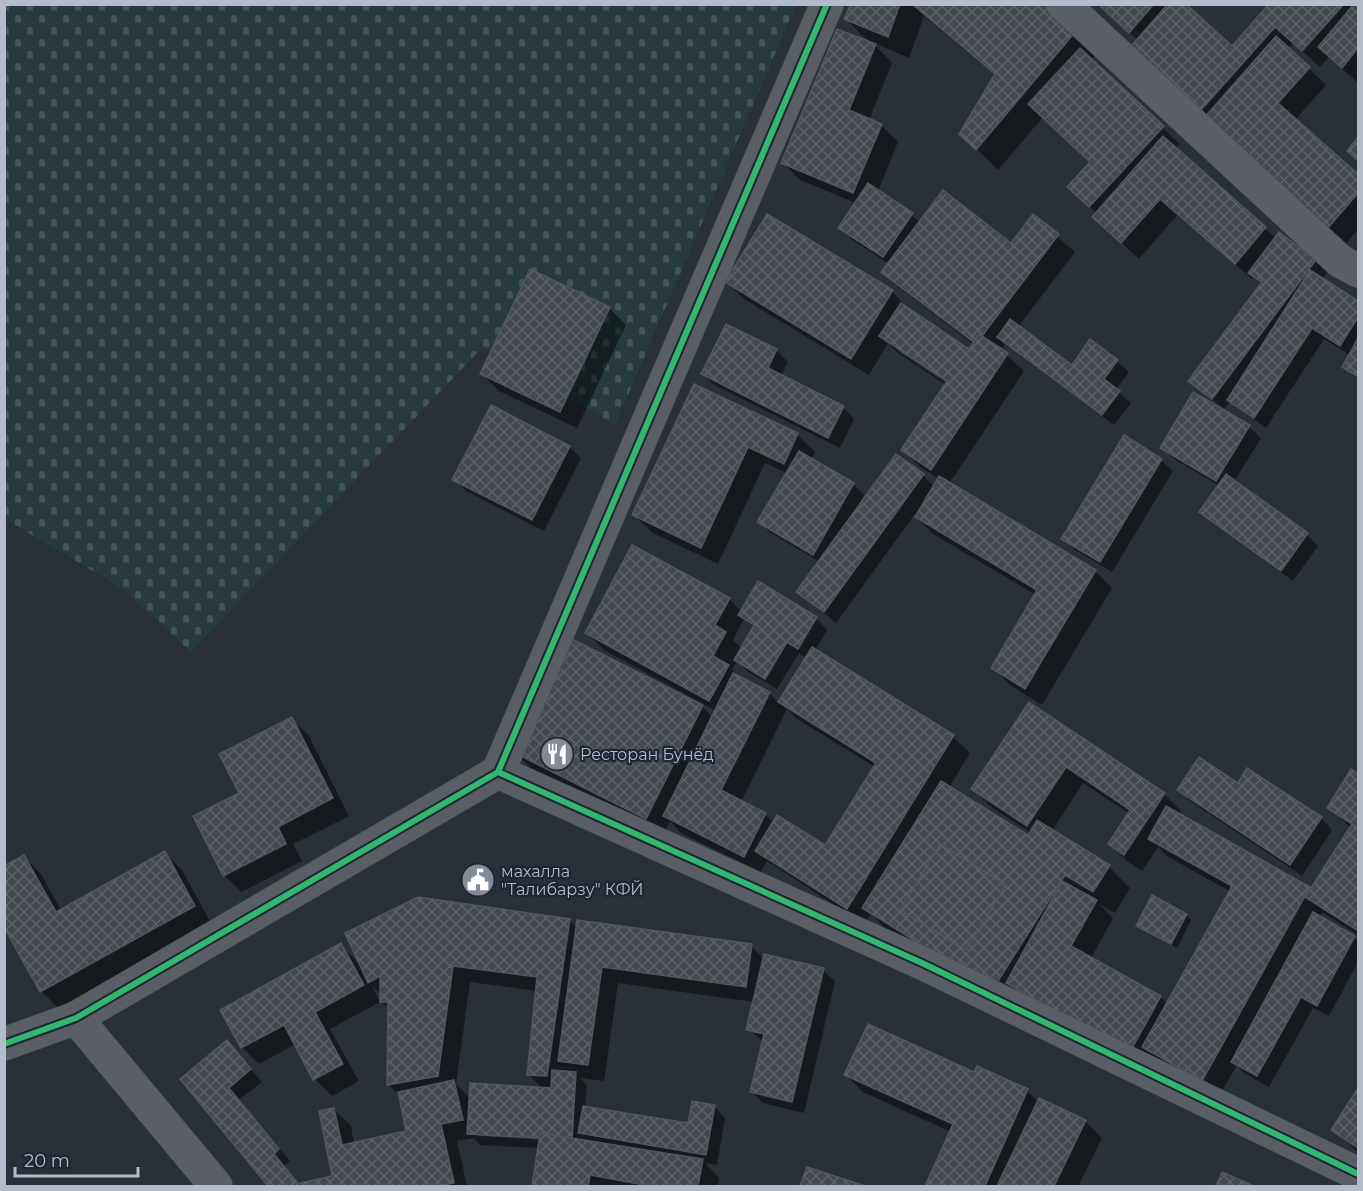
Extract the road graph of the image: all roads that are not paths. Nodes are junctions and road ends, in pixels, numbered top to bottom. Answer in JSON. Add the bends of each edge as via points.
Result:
{"nodes":[{"id":1,"x":827,"y":4,"type":"edge"},
{"id":2,"x":1064,"y":4,"type":"edge"},
{"id":3,"x":1359,"y":271,"type":"edge"},
{"id":4,"x":498,"y":772,"type":"junction"},
{"id":5,"x":76,"y":1018,"type":"junction"},
{"id":6,"x":4,"y":1044,"type":"edge"},
{"id":7,"x":1359,"y":1174,"type":"edge"},
{"id":8,"x":216,"y":1186,"type":"edge"}],
"edges":[{"from":1,"to":4,"type":"street"},
{"from":2,"to":3,"type":"street","via":[[1340,261]]},
{"from":4,"to":5,"type":"street"},
{"from":4,"to":7,"type":"street","via":[[922,963]]},
{"from":5,"to":6,"type":"street"},
{"from":5,"to":8,"type":"street"}]}
